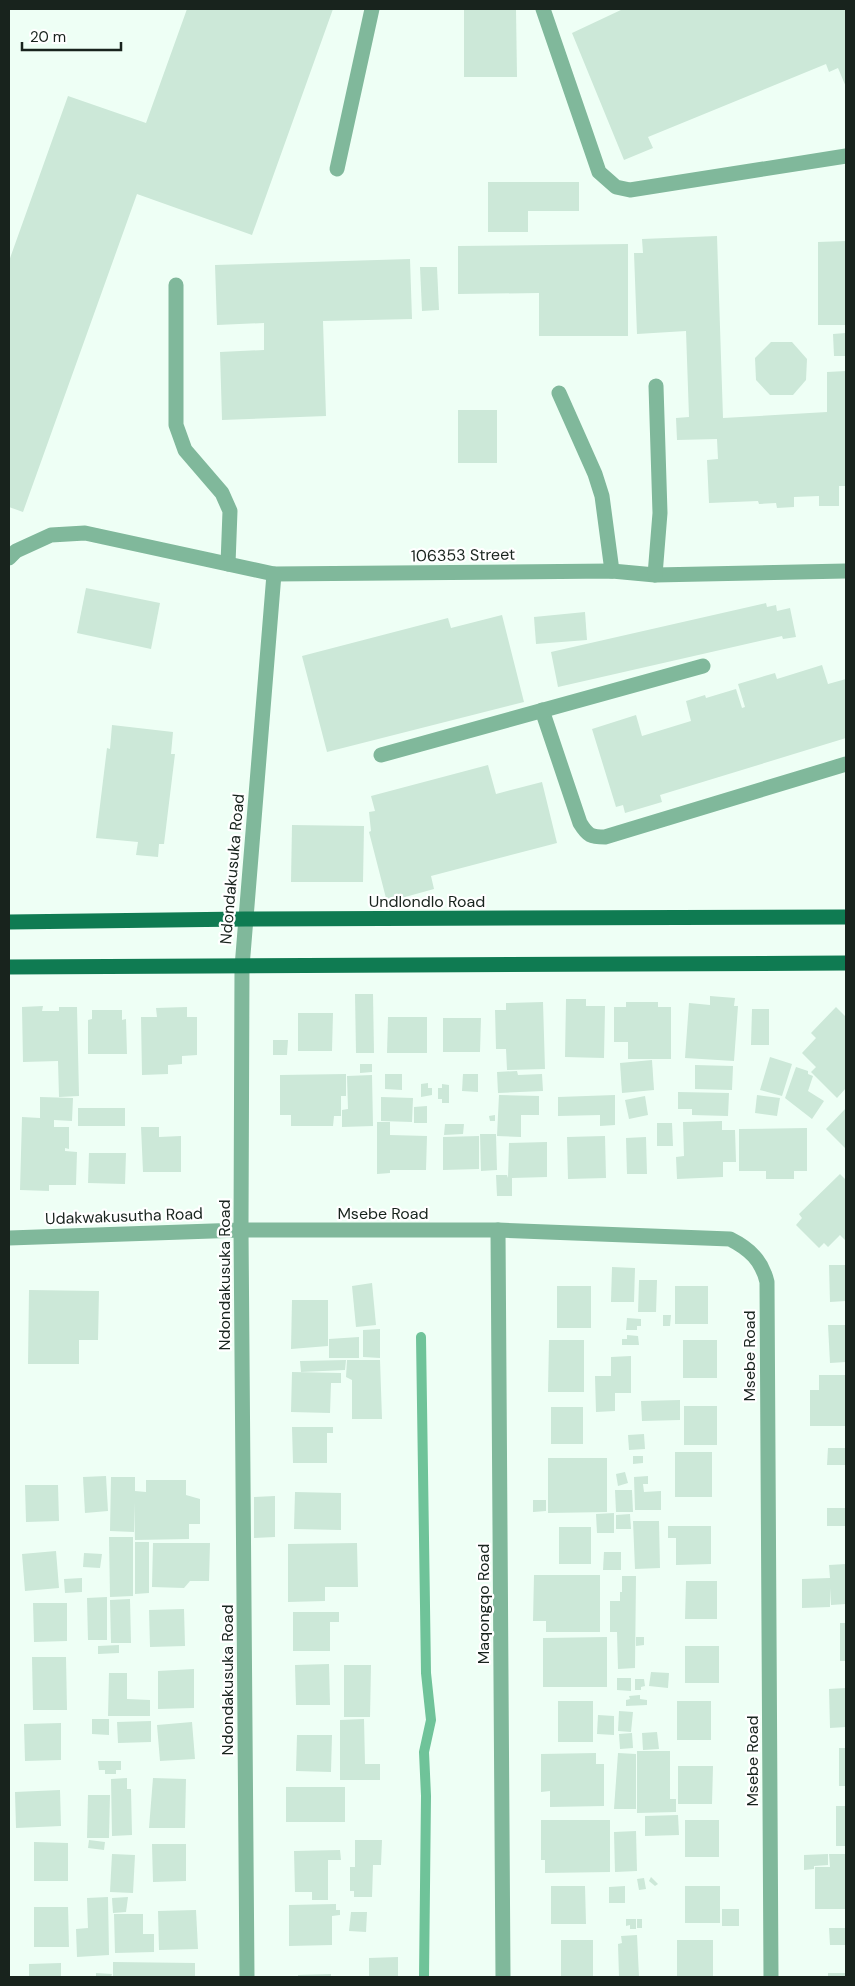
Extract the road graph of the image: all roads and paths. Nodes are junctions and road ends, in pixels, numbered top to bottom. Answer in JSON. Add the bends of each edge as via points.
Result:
{"nodes":[{"id":1,"x":372,"y":9,"type":"edge"},
{"id":2,"x":543,"y":9,"type":"edge"},
{"id":3,"x":846,"y":156,"type":"edge"},
{"id":4,"x":337,"y":169,"type":"dead end"},
{"id":5,"x":176,"y":285,"type":"dead end"},
{"id":6,"x":656,"y":386,"type":"dead end"},
{"id":7,"x":559,"y":393,"type":"dead end"},
{"id":8,"x":9,"y":558,"type":"edge"},
{"id":9,"x":228,"y":564,"type":"junction"},
{"id":10,"x":612,"y":571,"type":"junction"},
{"id":11,"x":846,"y":571,"type":"edge"},
{"id":12,"x":274,"y":574,"type":"junction"},
{"id":13,"x":655,"y":575,"type":"junction"},
{"id":14,"x":704,"y":666,"type":"dead end"},
{"id":15,"x":542,"y":710,"type":"junction"},
{"id":16,"x":381,"y":755,"type":"dead end"},
{"id":17,"x":846,"y":764,"type":"edge"},
{"id":18,"x":846,"y":917,"type":"edge"},
{"id":19,"x":245,"y":919,"type":"junction"},
{"id":20,"x":9,"y":922,"type":"edge"},
{"id":21,"x":846,"y":963,"type":"edge"},
{"id":22,"x":9,"y":967,"type":"edge"},
{"id":23,"x":242,"y":967,"type":"junction"},
{"id":24,"x":241,"y":1230,"type":"junction"},
{"id":25,"x":498,"y":1230,"type":"junction"},
{"id":26,"x":9,"y":1238,"type":"edge"},
{"id":27,"x":247,"y":1977,"type":"edge"},
{"id":28,"x":503,"y":1977,"type":"edge"},
{"id":29,"x":770,"y":1977,"type":"edge"}],
"edges":[{"from":1,"to":4,"type":"street"},
{"from":2,"to":3,"type":"street","via":[[599,172],[616,188],[630,190]]},
{"from":5,"to":9,"type":"street","via":[[176,426],[185,450],[222,493],[230,510]]},
{"from":6,"to":13,"type":"street","via":[[660,513]]},
{"from":7,"to":10,"type":"street","via":[[602,496]]},
{"from":8,"to":9,"type":"street","name":"106353 Street","via":[[16,551],[51,535],[85,532]]},
{"from":9,"to":12,"type":"street","name":"106353 Street"},
{"from":10,"to":12,"type":"street","name":"106353 Street"},
{"from":10,"to":13,"type":"street","name":"106353 Street"},
{"from":11,"to":13,"type":"street","name":"106353 Street"},
{"from":12,"to":19,"type":"street","name":"Ndondakusuka Road"},
{"from":14,"to":15,"type":"street"},
{"from":15,"to":16,"type":"street"},
{"from":15,"to":17,"type":"street","via":[[580,823],[592,837],[605,837]]},
{"from":18,"to":19,"type":"main road","name":"Undlondlo Road"},
{"from":19,"to":20,"type":"main road","name":"Undlondlo Road"},
{"from":19,"to":23,"type":"street","name":"Ndondakusuka Road"},
{"from":21,"to":23,"type":"main road"},
{"from":22,"to":23,"type":"main road"},
{"from":23,"to":24,"type":"street","name":"Ndondakusuka Road"},
{"from":24,"to":25,"type":"street","name":"Msebe Road"},
{"from":24,"to":26,"type":"street","name":"Udakwakusutha Road"},
{"from":24,"to":27,"type":"street","name":"Ndondakusuka Road"},
{"from":25,"to":28,"type":"street","name":"Maqongqo Road"},
{"from":25,"to":29,"type":"street","name":"Msebe Road","via":[[730,1239],[755,1256],[764,1269],[767,1292]]}]}
